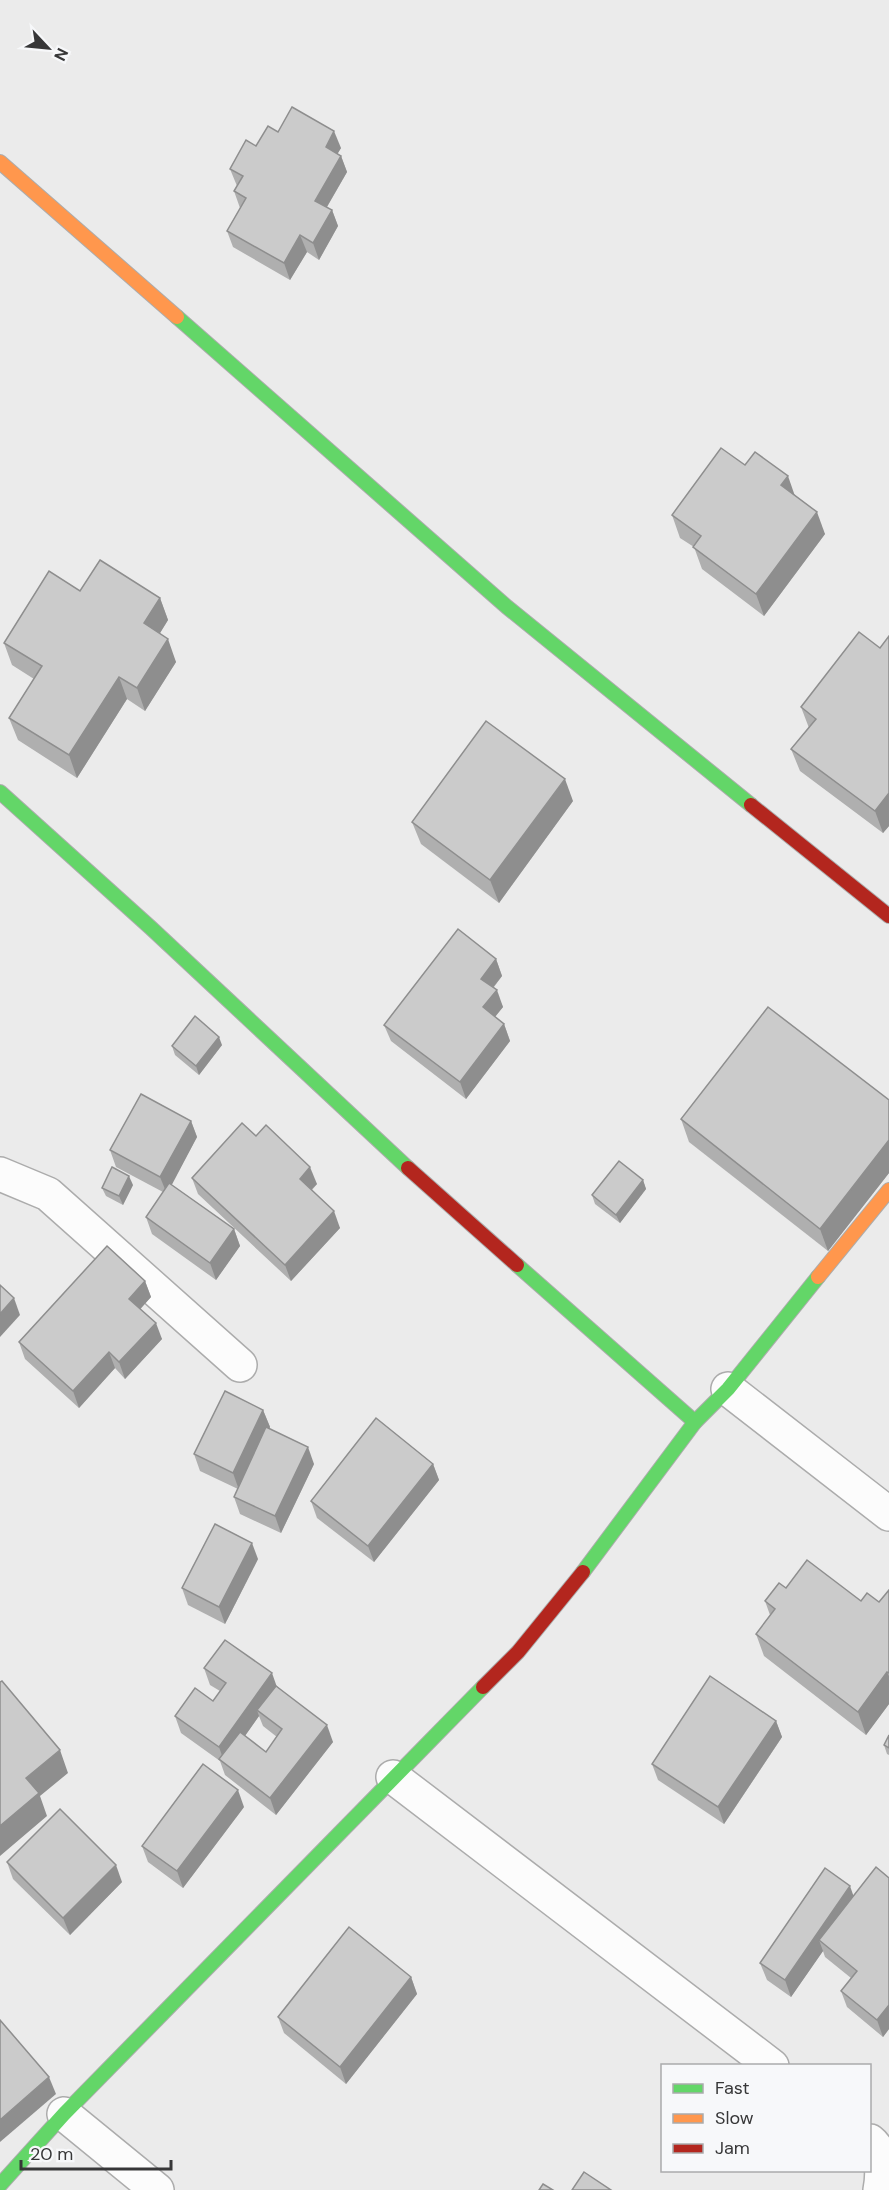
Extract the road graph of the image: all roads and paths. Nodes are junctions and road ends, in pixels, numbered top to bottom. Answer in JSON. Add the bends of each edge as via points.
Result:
{"nodes":[{"id":1,"x":0,"y":162,"type":"edge"},
{"id":2,"x":0,"y":792,"type":"edge"},
{"id":3,"x":889,"y":916,"type":"edge"},
{"id":4,"x":0,"y":1174,"type":"edge"},
{"id":5,"x":889,"y":1190,"type":"edge"},
{"id":6,"x":240,"y":1365,"type":"dead end"},
{"id":7,"x":728,"y":1389,"type":"junction"},
{"id":8,"x":694,"y":1422,"type":"junction"},
{"id":9,"x":889,"y":1514,"type":"edge"},
{"id":10,"x":393,"y":1777,"type":"junction"},
{"id":11,"x":769,"y":2064,"type":"edge"},
{"id":12,"x":64,"y":2114,"type":"junction"},
{"id":13,"x":871,"y":2142,"type":"edge"},
{"id":14,"x":0,"y":2185,"type":"edge"},
{"id":15,"x":157,"y":2190,"type":"edge"},
{"id":16,"x":880,"y":2190,"type":"edge"}],
"edges":[{"from":1,"to":3,"type":"street","via":[[507,607]]},
{"from":2,"to":8,"type":"street","via":[[365,1130]]},
{"from":4,"to":6,"type":"street","via":[[48,1194]]},
{"from":5,"to":7,"type":"street"},
{"from":7,"to":8,"type":"street"},
{"from":7,"to":9,"type":"street"},
{"from":8,"to":10,"type":"street","via":[[587,1567],[518,1652]]},
{"from":10,"to":11,"type":"street"},
{"from":10,"to":12,"type":"street"},
{"from":12,"to":14,"type":"street"},
{"from":12,"to":15,"type":"street"},
{"from":13,"to":16,"type":"street","via":[[883,2174]]}]}
